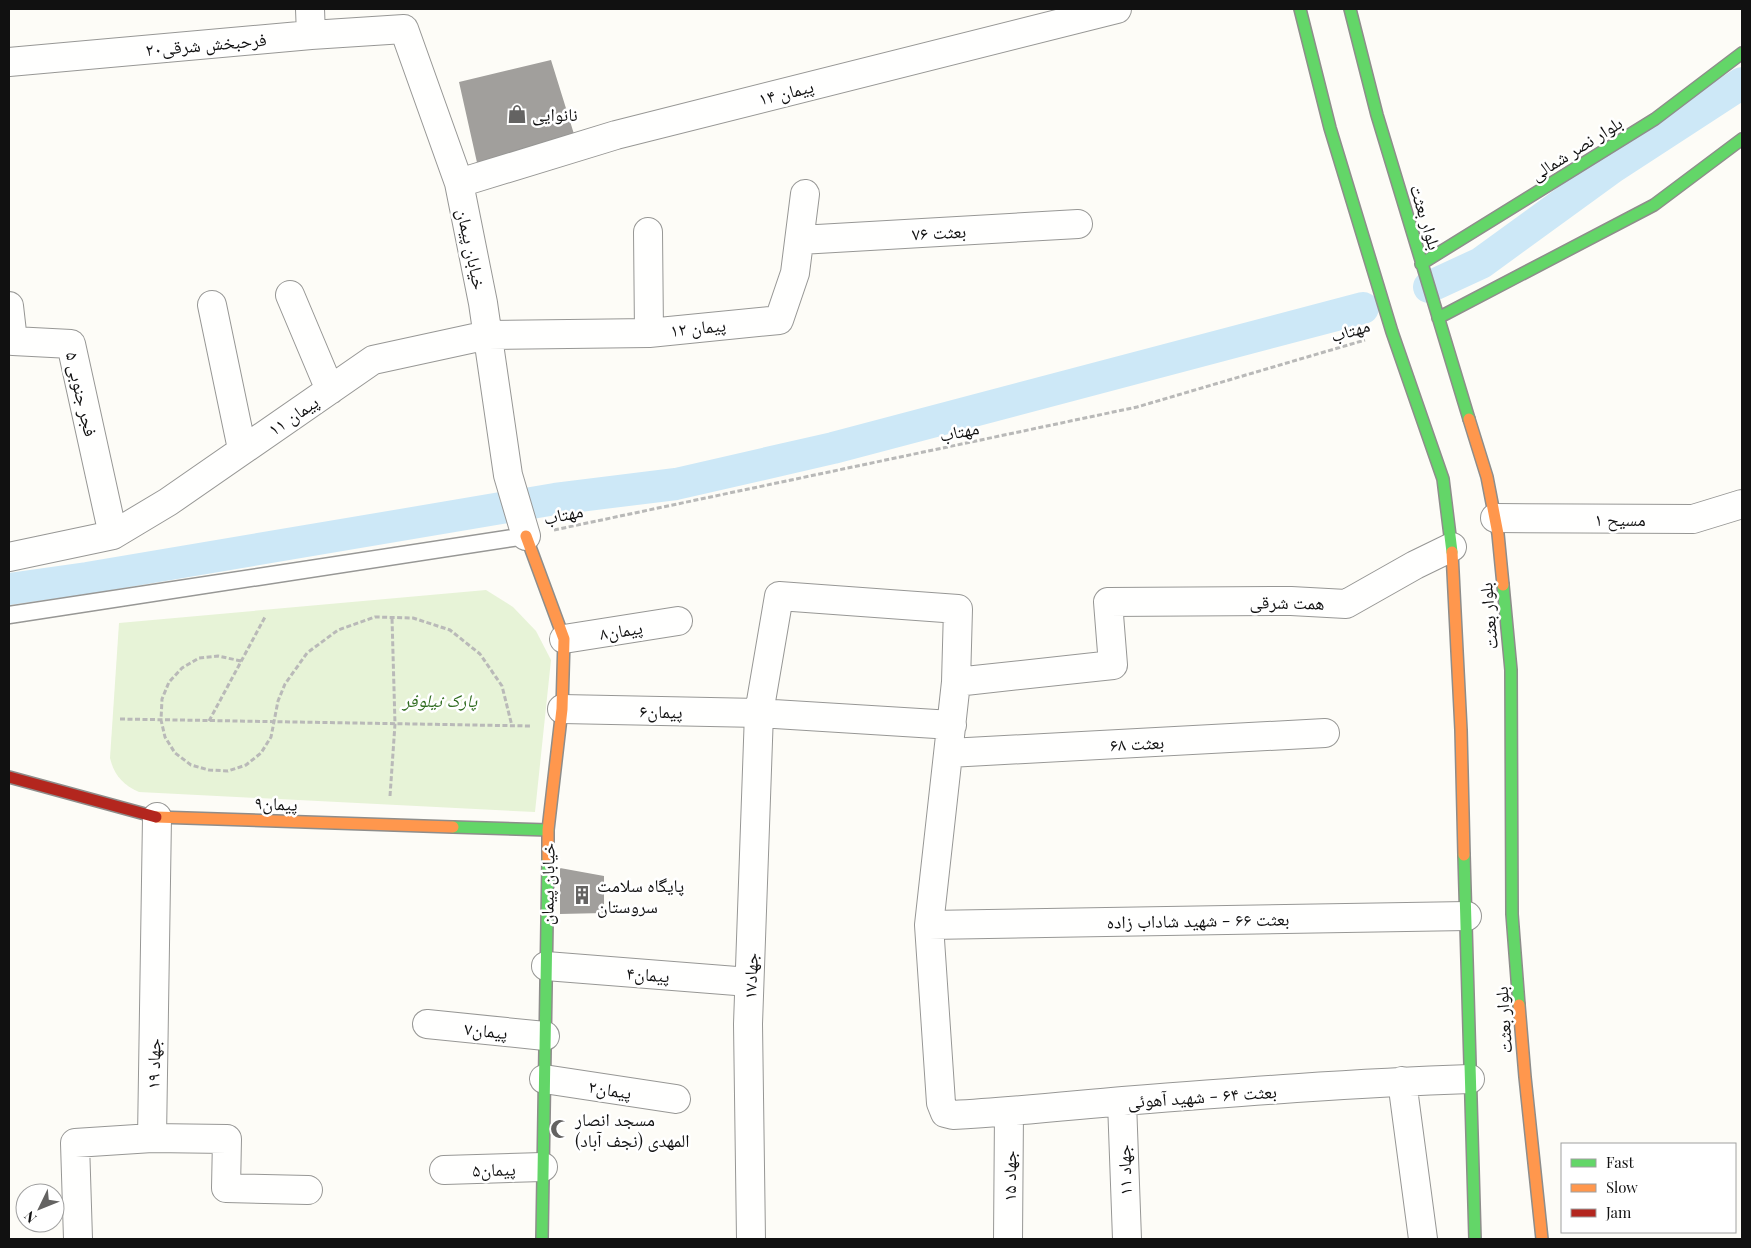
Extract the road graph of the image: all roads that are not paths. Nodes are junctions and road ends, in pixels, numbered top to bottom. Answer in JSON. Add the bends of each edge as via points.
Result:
{"nodes":[{"id":1,"x":1117,"y":9,"type":"edge"},
{"id":2,"x":1300,"y":9,"type":"edge"},
{"id":3,"x":1350,"y":9,"type":"edge"},
{"id":4,"x":310,"y":22,"type":"edge"},
{"id":5,"x":404,"y":30,"type":"joint"},
{"id":6,"x":1742,"y":53,"type":"edge"},
{"id":7,"x":9,"y":62,"type":"edge"},
{"id":8,"x":1742,"y":140,"type":"edge"},
{"id":9,"x":459,"y":183,"type":"junction"},
{"id":10,"x":805,"y":194,"type":"dead end"},
{"id":11,"x":1078,"y":224,"type":"dead end"},
{"id":12,"x":648,"y":232,"type":"dead end"},
{"id":13,"x":800,"y":240,"type":"junction"},
{"id":14,"x":1421,"y":264,"type":"junction"},
{"id":15,"x":290,"y":295,"type":"dead end"},
{"id":16,"x":212,"y":305,"type":"dead end"},
{"id":17,"x":9,"y":306,"type":"edge"},
{"id":18,"x":1438,"y":318,"type":"junction"},
{"id":19,"x":649,"y":333,"type":"junction"},
{"id":20,"x":488,"y":335,"type":"junction"},
{"id":21,"x":330,"y":390,"type":"junction"},
{"id":22,"x":242,"y":449,"type":"junction"},
{"id":23,"x":1742,"y":504,"type":"edge"},
{"id":24,"x":1495,"y":518,"type":"junction"},
{"id":25,"x":524,"y":528,"type":"junction"},
{"id":26,"x":114,"y":534,"type":"junction"},
{"id":27,"x":1452,"y":548,"type":"junction"},
{"id":28,"x":9,"y":557,"type":"edge"},
{"id":29,"x":9,"y":615,"type":"edge"},
{"id":30,"x":678,"y":621,"type":"dead end"},
{"id":31,"x":564,"y":639,"type":"junction"},
{"id":32,"x":956,"y":682,"type":"junction"},
{"id":33,"x":759,"y":713,"type":"junction"},
{"id":34,"x":560,"y":718,"type":"junction"},
{"id":35,"x":952,"y":725,"type":"junction"},
{"id":36,"x":1326,"y":733,"type":"dead end"},
{"id":37,"x":949,"y":753,"type":"junction"},
{"id":38,"x":9,"y":777,"type":"edge"},
{"id":39,"x":157,"y":817,"type":"junction"},
{"id":40,"x":548,"y":830,"type":"junction"},
{"id":41,"x":1466,"y":916,"type":"junction"},
{"id":42,"x":929,"y":925,"type":"junction"},
{"id":43,"x":546,"y":966,"type":"junction"},
{"id":44,"x":749,"y":982,"type":"junction"},
{"id":45,"x":427,"y":1024,"type":"dead end"},
{"id":46,"x":545,"y":1036,"type":"junction"},
{"id":47,"x":1470,"y":1079,"type":"junction"},
{"id":48,"x":544,"y":1080,"type":"junction"},
{"id":49,"x":1402,"y":1081,"type":"junction"},
{"id":50,"x":676,"y":1099,"type":"dead end"},
{"id":51,"x":1122,"y":1102,"type":"junction"},
{"id":52,"x":1009,"y":1112,"type":"junction"},
{"id":53,"x":152,"y":1138,"type":"junction"},
{"id":54,"x":543,"y":1167,"type":"junction"},
{"id":55,"x":444,"y":1170,"type":"dead end"},
{"id":56,"x":308,"y":1190,"type":"dead end"},
{"id":57,"x":78,"y":1239,"type":"edge"},
{"id":58,"x":542,"y":1239,"type":"edge"},
{"id":59,"x":751,"y":1239,"type":"edge"},
{"id":60,"x":1008,"y":1239,"type":"edge"},
{"id":61,"x":1126,"y":1239,"type":"edge"},
{"id":62,"x":1423,"y":1239,"type":"edge"},
{"id":63,"x":1475,"y":1239,"type":"edge"},
{"id":64,"x":1542,"y":1239,"type":"edge"}],
"edges":[{"from":1,"to":9,"type":"street","name":"پیمان ۱۴","via":[[616,135]]},
{"from":2,"to":27,"type":"street","name":"بلوار بعثت","via":[[1330,128],[1392,332],[1443,479]]},
{"from":3,"to":14,"type":"street","name":"بلوار بعثت"},
{"from":4,"to":5,"type":"street","name":"فرحبخش شرقی۲۰"},
{"from":4,"to":7,"type":"street","name":"فرحبخش شرقی۲۰"},
{"from":5,"to":9,"type":"street","name":"خیابان پیمان"},
{"from":6,"to":14,"type":"street","name":"بلوار نصر شمالی","via":[[1656,119]]},
{"from":8,"to":18,"type":"street","via":[[1654,205]]},
{"from":9,"to":20,"type":"street","name":"خیابان پیمان"},
{"from":10,"to":13,"type":"street","name":"پیمان ۱۲"},
{"from":11,"to":13,"type":"street","name":"بعثت ۷۶"},
{"from":12,"to":19,"type":"street"},
{"from":13,"to":19,"type":"street","name":"پیمان ۱۲","via":[[795,273],[779,320]]},
{"from":14,"to":18,"type":"street","name":"بلوار بعثت"},
{"from":15,"to":21,"type":"street"},
{"from":16,"to":22,"type":"street"},
{"from":17,"to":26,"type":"street","name":"فجر جنوبی ۵","via":[[13,341],[71,344]]},
{"from":18,"to":24,"type":"street","name":"بلوار بعثت","via":[[1486,477]]},
{"from":19,"to":20,"type":"street","name":"پیمان ۱۲"},
{"from":20,"to":21,"type":"street","name":"پیمان ۱۱","via":[[373,360]]},
{"from":20,"to":25,"type":"street","name":"خیابان پیمان","via":[[508,475]]},
{"from":21,"to":22,"type":"street","name":"پیمان ۱۱"},
{"from":22,"to":26,"type":"street","name":"پیمان ۱۱","via":[[168,502]]},
{"from":23,"to":24,"type":"street","name":"مسیح ۱","via":[[1693,519]]},
{"from":24,"to":64,"type":"street","name":"بلوار بعثت","via":[[1511,670],[1512,914],[1524,1077]]},
{"from":25,"to":29,"type":"lane"},
{"from":25,"to":31,"type":"street","name":"خیابان پیمان"},
{"from":26,"to":28,"type":"street","name":"پیمان ۱۱"},
{"from":27,"to":32,"type":"street","name":"همت شرقی","via":[[1346,604],[1291,601],[1108,602],[1114,665]]},
{"from":27,"to":41,"type":"street","name":"بلوار بعثت"},
{"from":30,"to":31,"type":"street","name":"پیمان۸"},
{"from":31,"to":34,"type":"street","name":"خیابان پیمان"},
{"from":32,"to":33,"type":"street","name":"جهاد۱۷","via":[[958,609],[779,596]]},
{"from":32,"to":35,"type":"street"},
{"from":33,"to":34,"type":"street","name":"پیمان۶"},
{"from":33,"to":35,"type":"street","name":"پیمان۶"},
{"from":33,"to":44,"type":"street","name":"جهاد۱۷"},
{"from":34,"to":40,"type":"street","name":"خیابان پیمان"},
{"from":35,"to":37,"type":"street"},
{"from":36,"to":37,"type":"street","name":"بعثت ۶۸"},
{"from":37,"to":42,"type":"street"},
{"from":38,"to":39,"type":"street","name":"پیمان۹"},
{"from":39,"to":40,"type":"street","name":"پیمان۹"},
{"from":39,"to":53,"type":"street","name":"جهاد ۱۹"},
{"from":40,"to":43,"type":"street","name":"خیابان پیمان"},
{"from":41,"to":42,"type":"street","name":"بعثت ۶۶ - شهید شاداب زاده"},
{"from":41,"to":47,"type":"street","name":"بلوار بعثت"},
{"from":42,"to":52,"type":"street","name":"بعثت ۶۴ - شهید آهوئی","via":[[941,1103],[945,1114]]},
{"from":43,"to":44,"type":"street","name":"پیمان۴"},
{"from":43,"to":46,"type":"street","name":"خیابان پیمان"},
{"from":44,"to":59,"type":"street","name":"جهاد۱۷"},
{"from":45,"to":46,"type":"street","name":"پیمان۷"},
{"from":46,"to":48,"type":"street","name":"خیابان پیمان"},
{"from":47,"to":49,"type":"street","name":"بعثت ۶۴ - شهید آهوئی"},
{"from":47,"to":63,"type":"street","name":"بلوار بعثت"},
{"from":48,"to":50,"type":"street","name":"پیمان۲"},
{"from":48,"to":54,"type":"street","name":"خیابان پیمان"},
{"from":49,"to":51,"type":"street","name":"بعثت ۶۴ - شهید آهوئی"},
{"from":49,"to":62,"type":"street"},
{"from":51,"to":52,"type":"street","name":"بعثت ۶۴ - شهید آهوئی"},
{"from":51,"to":61,"type":"street","name":"جهاد ۱۱"},
{"from":52,"to":60,"type":"street","name":"جهاد ۱۵"},
{"from":53,"to":56,"type":"street","via":[[227,1139],[226,1188]]},
{"from":53,"to":57,"type":"street","via":[[75,1143]]},
{"from":54,"to":55,"type":"street","name":"پیمان۵"},
{"from":54,"to":58,"type":"street","name":"خیابان پیمان"}]}
